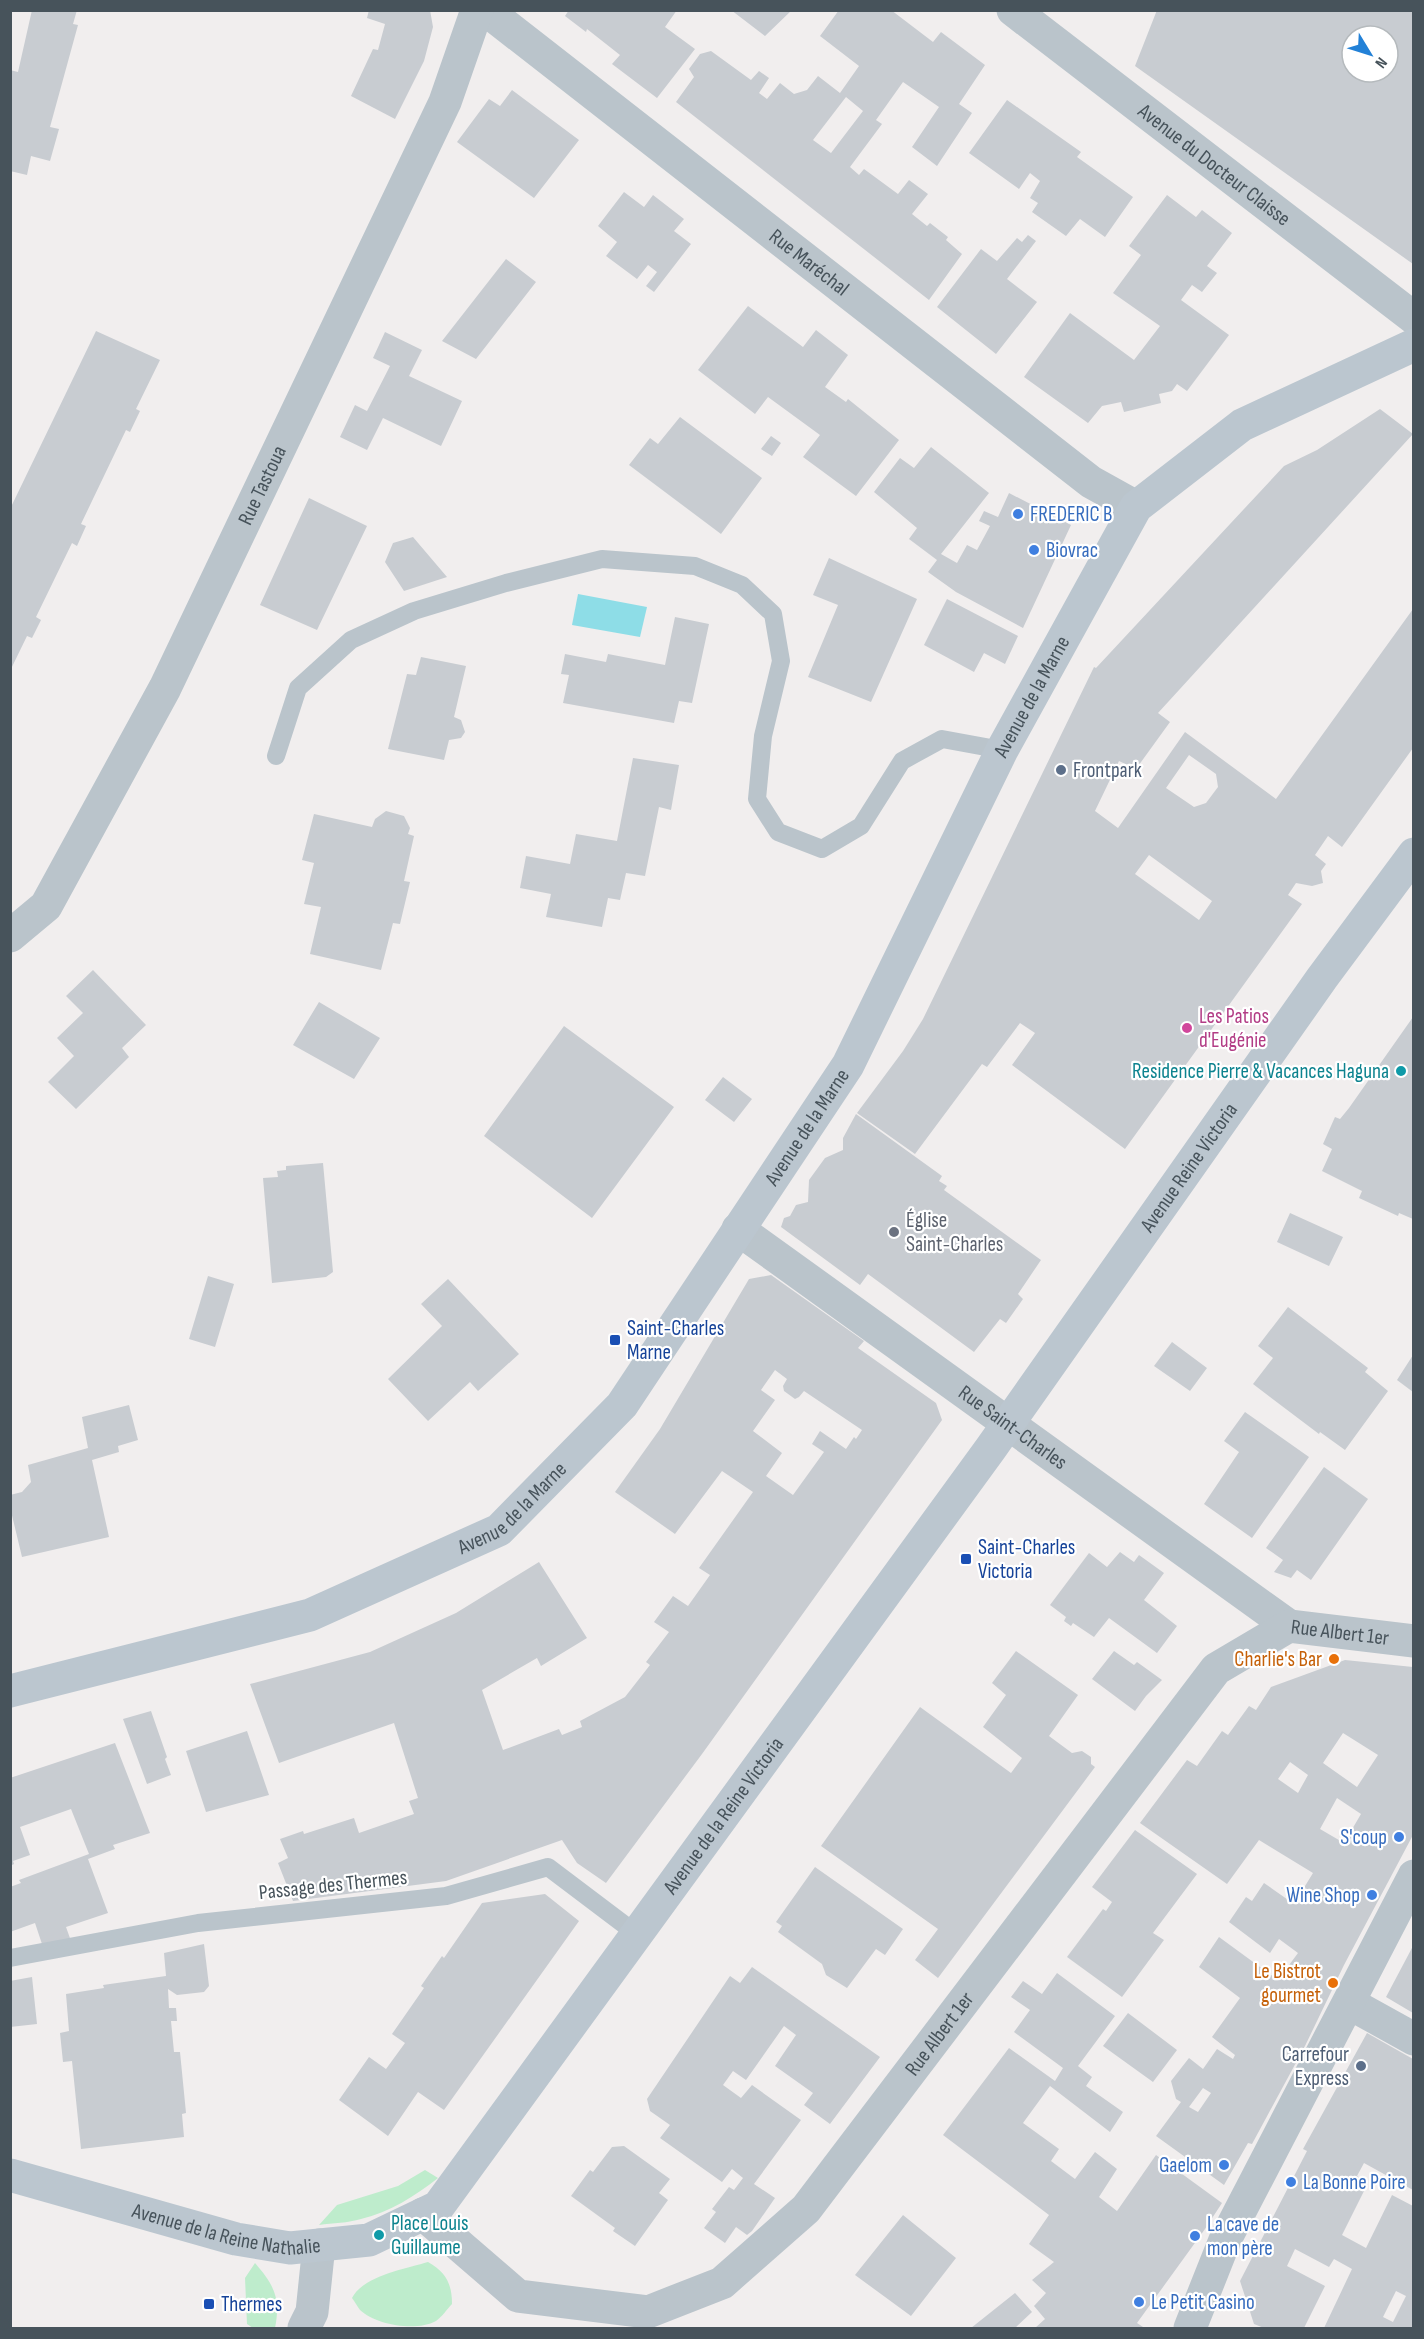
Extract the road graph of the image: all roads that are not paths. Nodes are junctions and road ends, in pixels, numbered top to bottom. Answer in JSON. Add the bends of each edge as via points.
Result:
{"nodes":[{"id":1,"x":477,"y":10,"type":"edge"},
{"id":2,"x":486,"y":10,"type":"edge"},
{"id":3,"x":1013,"y":10,"type":"edge"},
{"id":4,"x":1413,"y":318,"type":"edge"},
{"id":5,"x":1413,"y":345,"type":"edge"},
{"id":6,"x":1136,"y":507,"type":"junction"},
{"id":7,"x":1002,"y":750,"type":"junction"},
{"id":8,"x":276,"y":756,"type":"dead end"},
{"id":9,"x":1413,"y":854,"type":"edge"},
{"id":10,"x":10,"y":936,"type":"edge"},
{"id":11,"x":738,"y":1229,"type":"junction"},
{"id":12,"x":1008,"y":1423,"type":"junction"},
{"id":13,"x":1289,"y":1626,"type":"junction"},
{"id":14,"x":1413,"y":1641,"type":"edge"},
{"id":15,"x":10,"y":1690,"type":"edge"},
{"id":16,"x":1413,"y":1876,"type":"edge"},
{"id":17,"x":638,"y":1935,"type":"junction"},
{"id":18,"x":10,"y":1958,"type":"edge"},
{"id":19,"x":1348,"y":2003,"type":"junction"},
{"id":20,"x":1413,"y":2039,"type":"edge"},
{"id":21,"x":10,"y":2175,"type":"edge"},
{"id":22,"x":430,"y":2210,"type":"junction"},
{"id":23,"x":319,"y":2245,"type":"junction"},
{"id":24,"x":304,"y":2328,"type":"edge"},
{"id":25,"x":1190,"y":2328,"type":"edge"}],
"edges":[{"from":1,"to":10,"type":"street","name":"Rue Tastoua","via":[[446,102],[165,688],[46,906]]},
{"from":2,"to":6,"type":"street","name":"Rue Maréchal","via":[[1091,482]]},
{"from":3,"to":4,"type":"street","name":"Avenue du Docteur Claisse"},
{"from":5,"to":6,"type":"main road","name":"Avenue de la Marne","via":[[1242,426]]},
{"from":6,"to":7,"type":"main road","name":"Avenue de la Marne"},
{"from":7,"to":8,"type":"lane","via":[[942,740],[902,761],[861,826],[822,849],[778,832],[757,799],[763,736],[781,662],[773,614],[742,585],[695,566],[602,559],[414,611],[351,640],[298,688]]},
{"from":7,"to":11,"type":"main road","name":"Avenue de la Marne","via":[[848,1065]]},
{"from":9,"to":12,"type":"main road","name":"Avenue Reine Victoria"},
{"from":11,"to":12,"type":"street","name":"Rue Saint-Charles"},
{"from":11,"to":15,"type":"main road","name":"Avenue de la Marne","via":[[622,1405],[500,1530],[310,1615]]},
{"from":12,"to":13,"type":"street","name":"Rue Saint-Charles"},
{"from":12,"to":17,"type":"main road","name":"Avenue de la Reine Victoria"},
{"from":13,"to":14,"type":"street","name":"Rue Albert 1er"},
{"from":13,"to":22,"type":"street","name":"Rue Albert 1er","via":[[1216,1669],[806,2209],[722,2283],[648,2312],[518,2296]]},
{"from":16,"to":19,"type":"street"},
{"from":17,"to":18,"type":"lane","name":"Passage des Thermes","via":[[548,1867],[446,1896],[198,1923]]},
{"from":17,"to":22,"type":"main road","name":"Avenue de la Reine Victoria"},
{"from":19,"to":20,"type":"street"},
{"from":19,"to":25,"type":"street","via":[[1225,2240]]},
{"from":21,"to":23,"type":"main road","name":"Avenue de la Reine Nathalie","via":[[236,2239],[290,2248]]},
{"from":22,"to":23,"type":"main road","name":"Avenue de la Reine Nathalie","via":[[369,2240]]},
{"from":23,"to":24,"type":"street","via":[[312,2312]]}]}
